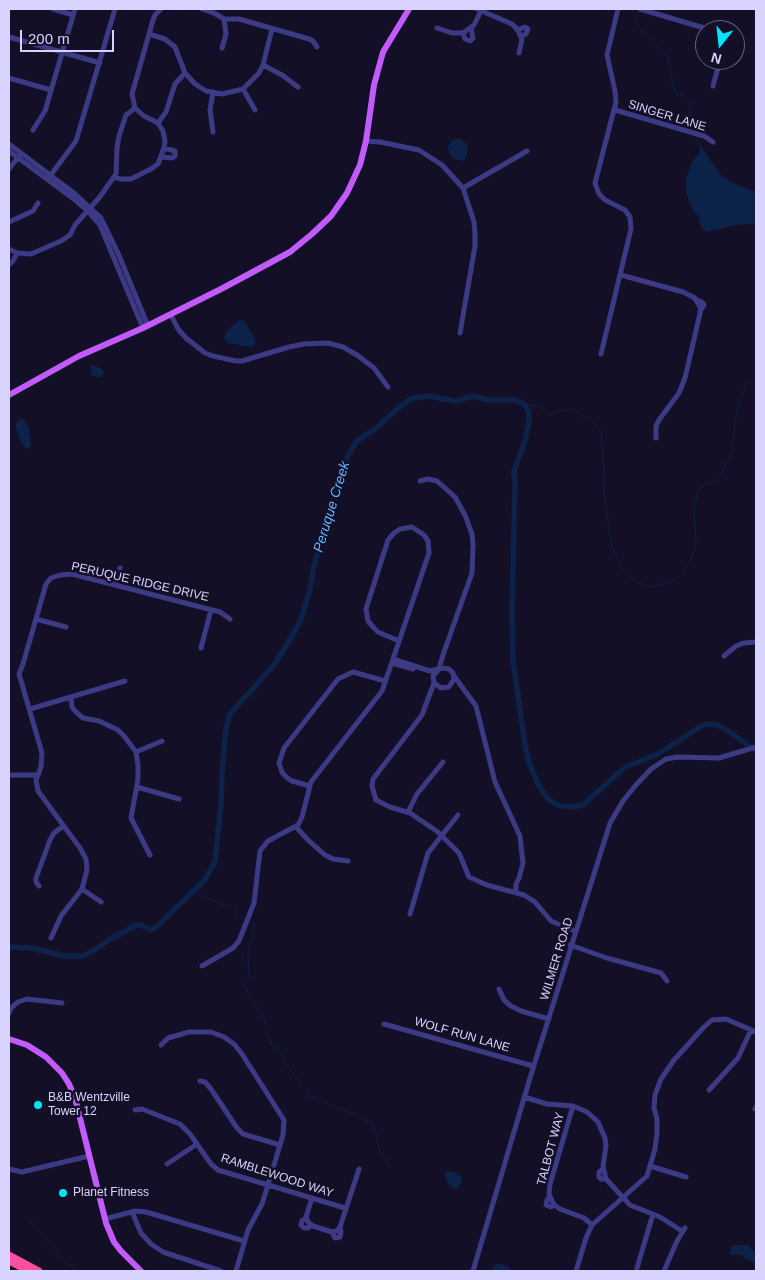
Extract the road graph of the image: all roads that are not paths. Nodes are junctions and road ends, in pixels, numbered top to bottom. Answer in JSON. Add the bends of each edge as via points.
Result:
{"nodes":[{"id":1,"x":53,"y":9,"type":"edge"},
{"id":2,"x":115,"y":9,"type":"edge"},
{"id":3,"x":161,"y":9,"type":"edge"},
{"id":4,"x":202,"y":9,"type":"edge"},
{"id":5,"x":409,"y":9,"type":"edge"},
{"id":6,"x":618,"y":9,"type":"edge"},
{"id":7,"x":640,"y":9,"type":"edge"},
{"id":8,"x":479,"y":10,"type":"edge"},
{"id":9,"x":74,"y":12,"type":"edge"},
{"id":10,"x":224,"y":19,"type":"junction"},
{"id":11,"x":695,"y":25,"type":"edge"},
{"id":12,"x":437,"y":28,"type":"dead end"},
{"id":13,"x":471,"y":28,"type":"junction"},
{"id":14,"x":272,"y":29,"type":"junction"},
{"id":15,"x":517,"y":30,"type":"junction"},
{"id":16,"x":463,"y":33,"type":"junction"},
{"id":17,"x":149,"y":34,"type":"junction"},
{"id":18,"x":521,"y":36,"type":"junction"},
{"id":19,"x":9,"y":37,"type":"edge"},
{"id":20,"x":317,"y":47,"type":"dead end"},
{"id":21,"x":222,"y":48,"type":"dead end"},
{"id":22,"x":62,"y":52,"type":"junction"},
{"id":23,"x":519,"y":53,"type":"dead end"},
{"id":24,"x":100,"y":63,"type":"junction"},
{"id":25,"x":263,"y":65,"type":"junction"},
{"id":26,"x":717,"y":70,"type":"edge"},
{"id":27,"x":185,"y":74,"type":"junction"},
{"id":28,"x":9,"y":78,"type":"edge"},
{"id":29,"x":713,"y":86,"type":"dead end"},
{"id":30,"x":298,"y":87,"type":"dead end"},
{"id":31,"x":243,"y":88,"type":"junction"},
{"id":32,"x":51,"y":90,"type":"junction"},
{"id":33,"x":213,"y":92,"type":"junction"},
{"id":34,"x":135,"y":108,"type":"junction"},
{"id":35,"x":255,"y":110,"type":"dead end"},
{"id":36,"x":615,"y":110,"type":"junction"},
{"id":37,"x":158,"y":123,"type":"junction"},
{"id":38,"x":33,"y":130,"type":"dead end"},
{"id":39,"x":213,"y":132,"type":"dead end"},
{"id":40,"x":366,"y":141,"type":"junction"},
{"id":41,"x":713,"y":142,"type":"dead end"},
{"id":42,"x":9,"y":144,"type":"edge"},
{"id":43,"x":164,"y":148,"type":"junction"},
{"id":44,"x":9,"y":150,"type":"edge"},
{"id":45,"x":527,"y":151,"type":"dead end"},
{"id":46,"x":20,"y":155,"type":"junction"},
{"id":47,"x":162,"y":156,"type":"junction"},
{"id":48,"x":9,"y":169,"type":"edge"},
{"id":49,"x":49,"y":177,"type":"junction"},
{"id":50,"x":114,"y":177,"type":"junction"},
{"id":51,"x":463,"y":188,"type":"junction"},
{"id":52,"x":38,"y":203,"type":"dead end"},
{"id":53,"x":90,"y":209,"type":"junction"},
{"id":54,"x":9,"y":222,"type":"edge"},
{"id":55,"x":9,"y":249,"type":"edge"},
{"id":56,"x":17,"y":254,"type":"junction"},
{"id":57,"x":9,"y":265,"type":"edge"},
{"id":58,"x":621,"y":275,"type":"junction"},
{"id":59,"x":171,"y":315,"type":"junction"},
{"id":60,"x":146,"y":327,"type":"junction"},
{"id":61,"x":460,"y":333,"type":"dead end"},
{"id":62,"x":601,"y":354,"type":"dead end"},
{"id":63,"x":388,"y":387,"type":"dead end"},
{"id":64,"x":9,"y":395,"type":"edge"},
{"id":65,"x":656,"y":438,"type":"dead end"},
{"id":66,"x":420,"y":481,"type":"dead end"},
{"id":67,"x":120,"y":568,"type":"dead end"},
{"id":68,"x":115,"y":585,"type":"junction"},
{"id":69,"x":211,"y":610,"type":"junction"},
{"id":70,"x":36,"y":619,"type":"junction"},
{"id":71,"x":230,"y":619,"type":"dead end"},
{"id":72,"x":66,"y":627,"type":"dead end"},
{"id":73,"x":399,"y":641,"type":"junction"},
{"id":74,"x":756,"y":642,"type":"edge"},
{"id":75,"x":201,"y":648,"type":"dead end"},
{"id":76,"x":444,"y":652,"type":"junction"},
{"id":77,"x":724,"y":656,"type":"dead end"},
{"id":78,"x":393,"y":661,"type":"junction"},
{"id":79,"x":439,"y":668,"type":"junction"},
{"id":80,"x":449,"y":669,"type":"junction"},
{"id":81,"x":454,"y":676,"type":"junction"},
{"id":82,"x":125,"y":681,"type":"dead end"},
{"id":83,"x":385,"y":681,"type":"junction"},
{"id":84,"x":434,"y":681,"type":"junction"},
{"id":85,"x":449,"y":687,"type":"junction"},
{"id":86,"x":441,"y":688,"type":"junction"},
{"id":87,"x":467,"y":692,"type":"junction"},
{"id":88,"x":429,"y":696,"type":"junction"},
{"id":89,"x":71,"y":697,"type":"junction"},
{"id":90,"x":30,"y":709,"type":"junction"},
{"id":91,"x":162,"y":741,"type":"dead end"},
{"id":92,"x":756,"y":747,"type":"edge"},
{"id":93,"x":136,"y":752,"type":"junction"},
{"id":94,"x":443,"y":762,"type":"dead end"},
{"id":95,"x":9,"y":775,"type":"edge"},
{"id":96,"x":38,"y":775,"type":"junction"},
{"id":97,"x":310,"y":786,"type":"junction"},
{"id":98,"x":136,"y":787,"type":"junction"},
{"id":99,"x":179,"y":799,"type":"dead end"},
{"id":100,"x":408,"y":812,"type":"junction"},
{"id":101,"x":458,"y":814,"type":"dead end"},
{"id":102,"x":63,"y":826,"type":"junction"},
{"id":103,"x":296,"y":827,"type":"junction"},
{"id":104,"x":442,"y":835,"type":"junction"},
{"id":105,"x":150,"y":855,"type":"dead end"},
{"id":106,"x":348,"y":861,"type":"dead end"},
{"id":107,"x":39,"y":886,"type":"dead end"},
{"id":108,"x":82,"y":889,"type":"junction"},
{"id":109,"x":516,"y":892,"type":"junction"},
{"id":110,"x":101,"y":902,"type":"dead end"},
{"id":111,"x":410,"y":914,"type":"dead end"},
{"id":112,"x":575,"y":931,"type":"junction"},
{"id":113,"x":51,"y":938,"type":"dead end"},
{"id":114,"x":570,"y":946,"type":"junction"},
{"id":115,"x":202,"y":966,"type":"dead end"},
{"id":116,"x":667,"y":981,"type":"dead end"},
{"id":117,"x":499,"y":989,"type":"dead end"},
{"id":118,"x":62,"y":1003,"type":"dead end"},
{"id":119,"x":9,"y":1012,"type":"edge"},
{"id":120,"x":549,"y":1019,"type":"junction"},
{"id":121,"x":384,"y":1024,"type":"dead end"},
{"id":122,"x":754,"y":1031,"type":"edge"},
{"id":123,"x":9,"y":1039,"type":"edge"},
{"id":124,"x":162,"y":1044,"type":"dead end"},
{"id":125,"x":533,"y":1066,"type":"junction"},
{"id":126,"x":200,"y":1080,"type":"dead end"},
{"id":127,"x":709,"y":1090,"type":"dead end"},
{"id":128,"x":524,"y":1097,"type":"junction"},
{"id":129,"x":573,"y":1106,"type":"junction"},
{"id":130,"x":135,"y":1110,"type":"dead end"},
{"id":131,"x":197,"y":1144,"type":"junction"},
{"id":132,"x":280,"y":1145,"type":"junction"},
{"id":133,"x":89,"y":1156,"type":"junction"},
{"id":134,"x":167,"y":1164,"type":"dead end"},
{"id":135,"x":650,"y":1166,"type":"junction"},
{"id":136,"x":9,"y":1169,"type":"edge"},
{"id":137,"x":359,"y":1169,"type":"dead end"},
{"id":138,"x":686,"y":1177,"type":"dead end"},
{"id":139,"x":268,"y":1185,"type":"junction"},
{"id":140,"x":312,"y":1198,"type":"junction"},
{"id":141,"x":623,"y":1198,"type":"junction"},
{"id":142,"x":345,"y":1208,"type":"junction"},
{"id":143,"x":132,"y":1212,"type":"junction"},
{"id":144,"x":653,"y":1214,"type":"junction"},
{"id":145,"x":105,"y":1219,"type":"junction"},
{"id":146,"x":592,"y":1225,"type":"junction"},
{"id":147,"x":244,"y":1242,"type":"junction"},
{"id":148,"x":9,"y":1253,"type":"edge"},
{"id":149,"x":9,"y":1261,"type":"edge"},
{"id":150,"x":637,"y":1268,"type":"dead end"},
{"id":151,"x":29,"y":1269,"type":"edge"},
{"id":152,"x":40,"y":1271,"type":"edge"},
{"id":153,"x":141,"y":1271,"type":"edge"},
{"id":154,"x":221,"y":1271,"type":"edge"},
{"id":155,"x":236,"y":1271,"type":"edge"},
{"id":156,"x":473,"y":1271,"type":"edge"},
{"id":157,"x":576,"y":1271,"type":"edge"},
{"id":158,"x":664,"y":1271,"type":"edge"}],
"edges":[{"from":1,"to":9,"type":"street"},
{"from":2,"to":24,"type":"street"},
{"from":3,"to":17,"type":"street","via":[[155,15]]},
{"from":4,"to":10,"type":"street"},
{"from":5,"to":40,"type":"main road","via":[[383,52],[374,85]]},
{"from":6,"to":36,"type":"street","via":[[607,55],[615,91]]},
{"from":7,"to":11,"type":"street"},
{"from":8,"to":13,"type":"street"},
{"from":8,"to":15,"type":"street","via":[[512,24]]},
{"from":9,"to":22,"type":"street"},
{"from":10,"to":14,"type":"street","via":[[239,19]]},
{"from":10,"to":21,"type":"street","via":[[226,34]]},
{"from":12,"to":16,"type":"street","via":[[452,34]]},
{"from":13,"to":16,"type":"street"},
{"from":13,"to":16,"type":"street","via":[[473,38],[470,42]]},
{"from":14,"to":20,"type":"street","via":[[309,39]]},
{"from":14,"to":25,"type":"street"},
{"from":15,"to":18,"type":"street"},
{"from":15,"to":18,"type":"street","via":[[528,28]]},
{"from":17,"to":27,"type":"street","via":[[176,47]]},
{"from":17,"to":34,"type":"street","via":[[132,94]]},
{"from":18,"to":23,"type":"street"},
{"from":19,"to":22,"type":"street"},
{"from":22,"to":24,"type":"street"},
{"from":22,"to":32,"type":"street"},
{"from":24,"to":49,"type":"street","via":[[76,141]]},
{"from":25,"to":30,"type":"street"},
{"from":25,"to":31,"type":"street"},
{"from":26,"to":29,"type":"street"},
{"from":27,"to":33,"type":"street","via":[[195,84]]},
{"from":27,"to":37,"type":"street","via":[[175,84],[166,112]]},
{"from":28,"to":32,"type":"street"},
{"from":31,"to":33,"type":"street","via":[[231,93]]},
{"from":31,"to":35,"type":"street"},
{"from":32,"to":38,"type":"street","via":[[45,111]]},
{"from":33,"to":39,"type":"street","via":[[210,110]]},
{"from":34,"to":37,"type":"street"},
{"from":34,"to":50,"type":"street","via":[[126,115],[119,136]]},
{"from":36,"to":41,"type":"street","name":"SINGER LANE","via":[[704,136]]},
{"from":36,"to":58,"type":"street","via":[[595,183],[598,194],[625,210],[632,224]]},
{"from":37,"to":43,"type":"street","via":[[165,135]]},
{"from":40,"to":51,"type":"street","via":[[419,150],[442,165]]},
{"from":40,"to":59,"type":"main road","via":[[360,165],[347,193],[331,216],[312,234],[290,252]]},
{"from":42,"to":46,"type":"street"},
{"from":43,"to":47,"type":"street"},
{"from":43,"to":47,"type":"street","via":[[175,151],[175,156]]},
{"from":44,"to":46,"type":"street"},
{"from":45,"to":51,"type":"street"},
{"from":46,"to":48,"type":"street"},
{"from":46,"to":49,"type":"street"},
{"from":47,"to":50,"type":"street","via":[[156,166],[139,176],[127,180]]},
{"from":49,"to":53,"type":"street"},
{"from":50,"to":53,"type":"street"},
{"from":51,"to":61,"type":"street","via":[[476,233]]},
{"from":52,"to":54,"type":"street","via":[[33,211]]},
{"from":53,"to":56,"type":"street","via":[[70,235],[61,241],[32,254]]},
{"from":53,"to":60,"type":"street","via":[[102,228]]},
{"from":55,"to":56,"type":"street"},
{"from":56,"to":57,"type":"street"},
{"from":58,"to":62,"type":"street"},
{"from":58,"to":65,"type":"street","via":[[675,289],[696,299],[700,306],[685,378],[679,393],[656,426]]},
{"from":59,"to":60,"type":"main road"},
{"from":59,"to":63,"type":"street","via":[[186,338],[213,356],[242,361],[289,347],[328,342],[358,355],[374,368]]},
{"from":60,"to":64,"type":"main road","via":[[79,356]]},
{"from":66,"to":76,"type":"street","via":[[437,481],[455,498],[465,515],[473,545],[472,573]]},
{"from":67,"to":68,"type":"street"},
{"from":68,"to":69,"type":"street","name":"PERUQUE RIDGE DRIVE"},
{"from":68,"to":70,"type":"street","name":"PERUQUE RIDGE DRIVE","via":[[72,574],[50,578]]},
{"from":69,"to":71,"type":"street","name":"PERUQUE RIDGE DRIVE"},
{"from":69,"to":75,"type":"street"},
{"from":70,"to":72,"type":"street"},
{"from":70,"to":90,"type":"street","name":"PERUQUE RIDGE DRIVE","via":[[19,674]]},
{"from":73,"to":73,"type":"street","via":[[378,632],[368,621],[366,609],[388,540],[400,529],[412,527],[428,541],[429,553]]},
{"from":73,"to":78,"type":"street"},
{"from":74,"to":77,"type":"street","via":[[736,646]]},
{"from":76,"to":79,"type":"street"},
{"from":76,"to":80,"type":"street"},
{"from":78,"to":79,"type":"street","via":[[430,671]]},
{"from":78,"to":83,"type":"street"},
{"from":78,"to":84,"type":"street","via":[[423,672]]},
{"from":79,"to":80,"type":"street"},
{"from":79,"to":84,"type":"street","via":[[434,673]]},
{"from":80,"to":81,"type":"street"},
{"from":81,"to":85,"type":"street"},
{"from":81,"to":87,"type":"street"},
{"from":82,"to":89,"type":"street"},
{"from":83,"to":97,"type":"street","via":[[378,697]]},
{"from":83,"to":97,"type":"street","via":[[353,672],[338,679],[284,748],[279,763],[282,772],[292,780]]},
{"from":84,"to":86,"type":"street"},
{"from":84,"to":88,"type":"street"},
{"from":85,"to":86,"type":"street"},
{"from":85,"to":87,"type":"street"},
{"from":86,"to":88,"type":"street"},
{"from":87,"to":109,"type":"street","via":[[476,706],[499,793],[520,836],[523,863]]},
{"from":88,"to":100,"type":"street","via":[[414,727],[373,779],[376,800]]},
{"from":89,"to":90,"type":"street"},
{"from":89,"to":93,"type":"street","via":[[76,712],[83,718],[118,730]]},
{"from":90,"to":96,"type":"street","name":"PERUQUE RIDGE DRIVE","via":[[42,752]]},
{"from":91,"to":93,"type":"street"},
{"from":92,"to":112,"type":"street","name":"WILMER ROAD","via":[[719,758],[666,759],[636,785],[608,827]]},
{"from":93,"to":98,"type":"street"},
{"from":94,"to":100,"type":"street","via":[[417,794]]},
{"from":95,"to":96,"type":"street"},
{"from":96,"to":102,"type":"street","name":"PERUQUE RIDGE DRIVE","via":[[36,785],[40,796]]},
{"from":97,"to":103,"type":"street"},
{"from":98,"to":99,"type":"street"},
{"from":98,"to":105,"type":"street","via":[[131,818]]},
{"from":100,"to":104,"type":"street"},
{"from":101,"to":104,"type":"street"},
{"from":102,"to":107,"type":"street","via":[[50,840],[36,878]]},
{"from":102,"to":108,"type":"street","name":"PERUQUE RIDGE DRIVE","via":[[86,859],[86,878]]},
{"from":103,"to":106,"type":"street","via":[[325,855]]},
{"from":103,"to":115,"type":"street","via":[[268,842],[260,851],[254,903],[239,941]]},
{"from":104,"to":109,"type":"street","via":[[459,853],[469,876],[487,886]]},
{"from":104,"to":111,"type":"street","via":[[426,858]]},
{"from":108,"to":110,"type":"street"},
{"from":108,"to":113,"type":"street","name":"PERUQUE RIDGE DRIVE","via":[[61,916]]},
{"from":109,"to":112,"type":"street","via":[[529,898],[551,921]]},
{"from":112,"to":114,"type":"street","name":"WILMER ROAD"},
{"from":114,"to":116,"type":"street","via":[[658,973]]},
{"from":114,"to":120,"type":"street","name":"WILMER ROAD"},
{"from":117,"to":120,"type":"street","via":[[511,1006]]},
{"from":118,"to":119,"type":"street","via":[[27,999],[18,1002]]},
{"from":120,"to":125,"type":"street","name":"WILMER ROAD"},
{"from":121,"to":125,"type":"street","name":"WOLF RUN LANE"},
{"from":122,"to":127,"type":"street","via":[[738,1058]]},
{"from":122,"to":135,"type":"street","via":[[726,1019],[712,1020],[674,1060],[655,1095],[657,1133]]},
{"from":123,"to":133,"type":"main road","via":[[46,1057],[62,1073],[75,1098]]},
{"from":124,"to":132,"type":"street","via":[[168,1038],[207,1031],[220,1034],[234,1044],[284,1120]]},
{"from":125,"to":128,"type":"street","name":"WILMER ROAD"},
{"from":126,"to":132,"type":"street","via":[[212,1089],[243,1134]]},
{"from":128,"to":129,"type":"street","via":[[547,1104]]},
{"from":128,"to":156,"type":"street","name":"WILMER ROAD"},
{"from":129,"to":141,"type":"street","via":[[587,1112],[600,1127],[606,1146],[603,1169],[606,1179]]},
{"from":129,"to":146,"type":"street","name":"TALBOT WAY","via":[[550,1184],[550,1197],[560,1210],[584,1218]]},
{"from":130,"to":131,"type":"street","name":"RAMBLEWOOD WAY","via":[[142,1109],[180,1124]]},
{"from":131,"to":134,"type":"street"},
{"from":131,"to":139,"type":"street","name":"RAMBLEWOOD WAY","via":[[218,1170]]},
{"from":132,"to":139,"type":"street"},
{"from":133,"to":136,"type":"street","via":[[22,1172]]},
{"from":133,"to":145,"type":"main road"},
{"from":135,"to":138,"type":"street"},
{"from":135,"to":141,"type":"street","via":[[643,1181]]},
{"from":137,"to":142,"type":"street"},
{"from":139,"to":140,"type":"street","name":"RAMBLEWOOD WAY"},
{"from":139,"to":147,"type":"street"},
{"from":140,"to":142,"type":"street","name":"RAMBLEWOOD WAY"},
{"from":140,"to":142,"type":"street","via":[[306,1218],[311,1225],[332,1232],[340,1228]]},
{"from":141,"to":144,"type":"street","via":[[630,1206]]},
{"from":141,"to":146,"type":"street"},
{"from":143,"to":145,"type":"street"},
{"from":143,"to":147,"type":"street","via":[[146,1212]]},
{"from":143,"to":154,"type":"street","via":[[141,1233],[162,1252]]},
{"from":144,"to":150,"type":"street"},
{"from":144,"to":158,"type":"street","via":[[684,1230]]},
{"from":145,"to":153,"type":"main road","via":[[114,1242]]},
{"from":146,"to":157,"type":"street"},
{"from":147,"to":155,"type":"street"},
{"from":148,"to":151,"type":"highway"},
{"from":149,"to":151,"type":"highway"},
{"from":151,"to":152,"type":"highway"}]}
